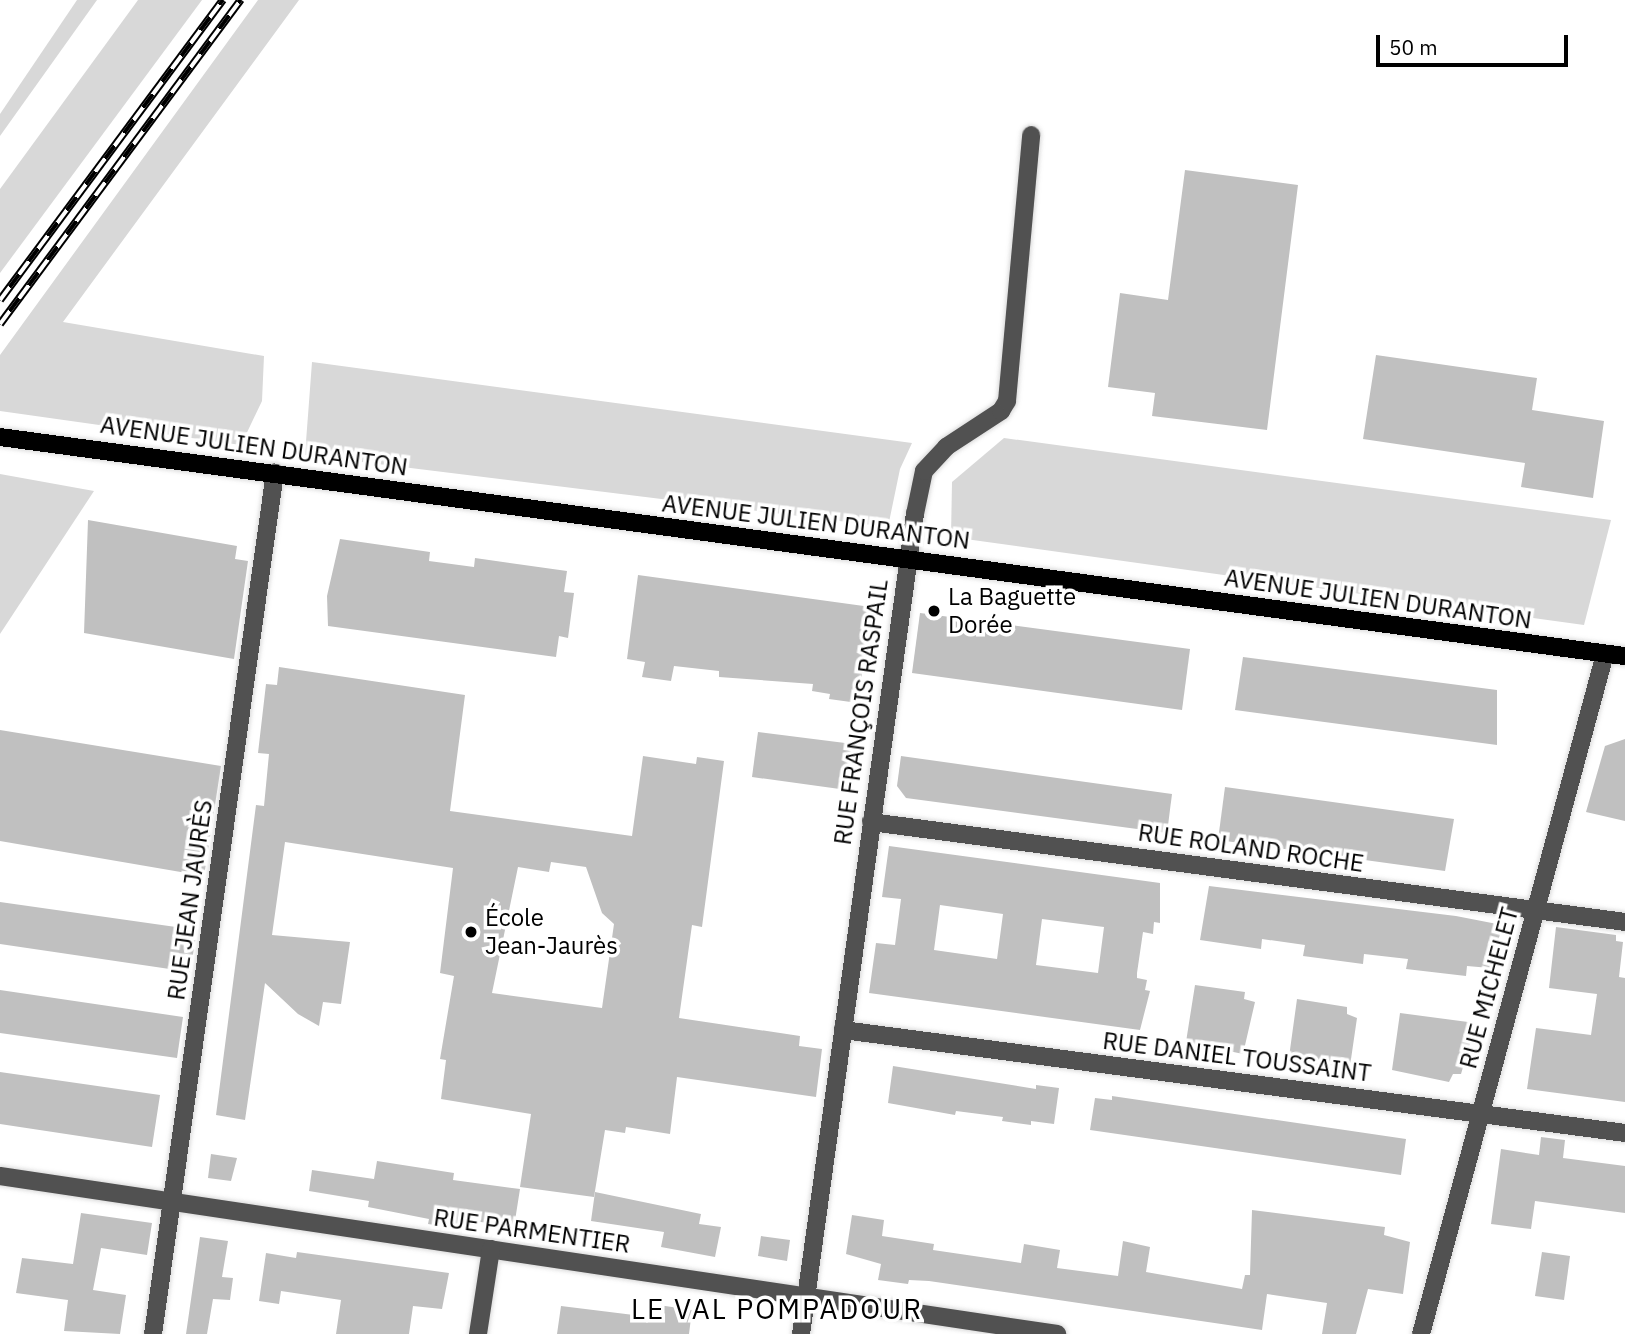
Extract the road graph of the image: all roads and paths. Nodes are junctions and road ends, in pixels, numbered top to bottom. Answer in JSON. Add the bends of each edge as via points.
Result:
{"nodes":[{"id":1,"x":1031,"y":135,"type":"dead end"},
{"id":2,"x":0,"y":437,"type":"edge"},
{"id":3,"x":275,"y":473,"type":"junction"},
{"id":4,"x":908,"y":558,"type":"junction"},
{"id":5,"x":1605,"y":654,"type":"junction"},
{"id":6,"x":1625,"y":656,"type":"edge"},
{"id":7,"x":871,"y":822,"type":"junction"},
{"id":8,"x":1534,"y":911,"type":"junction"},
{"id":9,"x":1625,"y":922,"type":"edge"},
{"id":10,"x":843,"y":1030,"type":"junction"},
{"id":11,"x":1481,"y":1114,"type":"junction"},
{"id":12,"x":1625,"y":1133,"type":"edge"},
{"id":13,"x":0,"y":1177,"type":"edge"},
{"id":14,"x":172,"y":1203,"type":"junction"},
{"id":15,"x":491,"y":1249,"type":"junction"},
{"id":16,"x":806,"y":1296,"type":"junction"},
{"id":17,"x":153,"y":1334,"type":"edge"},
{"id":18,"x":478,"y":1334,"type":"edge"},
{"id":19,"x":801,"y":1334,"type":"edge"},
{"id":20,"x":1057,"y":1334,"type":"edge"},
{"id":21,"x":1421,"y":1334,"type":"edge"}],
"edges":[{"from":1,"to":4,"type":"street","name":"RUE FRANÇOIS RASPAIL","via":[[1007,401],[1001,411],[946,447],[924,471]]},
{"from":2,"to":3,"type":"main road","name":"AVENUE JULIEN DURANTON"},
{"from":3,"to":4,"type":"main road","name":"AVENUE JULIEN DURANTON"},
{"from":3,"to":14,"type":"street","name":"RUE JEAN JAURÈS"},
{"from":4,"to":5,"type":"main road","name":"AVENUE JULIEN DURANTON"},
{"from":4,"to":7,"type":"street","name":"RUE FRANÇOIS RASPAIL"},
{"from":5,"to":6,"type":"main road","name":"AVENUE JULIEN DURANTON"},
{"from":5,"to":8,"type":"street","name":"RUE MICHELET"},
{"from":7,"to":8,"type":"street","name":"RUE ROLAND ROCHE"},
{"from":7,"to":10,"type":"street","name":"RUE FRANÇOIS RASPAIL"},
{"from":8,"to":9,"type":"street","name":"RUE ROLAND ROCHE"},
{"from":8,"to":11,"type":"street","name":"RUE MICHELET"},
{"from":10,"to":11,"type":"street","name":"RUE DANIEL TOUSSAINT"},
{"from":10,"to":16,"type":"street","name":"RUE FRANÇOIS RASPAIL"},
{"from":11,"to":12,"type":"street","name":"RUE DANIEL TOUSSAINT"},
{"from":11,"to":21,"type":"street","name":"RUE MICHELET"},
{"from":13,"to":14,"type":"street","name":"RUE PARMENTIER"},
{"from":14,"to":15,"type":"street","name":"RUE PARMENTIER"},
{"from":14,"to":17,"type":"street","name":"RUE JEAN JAURÈS"},
{"from":15,"to":16,"type":"street","name":"RUE PARMENTIER"},
{"from":15,"to":18,"type":"street"},
{"from":16,"to":19,"type":"street","name":"RUE FRANÇOIS RASPAIL"},
{"from":16,"to":20,"type":"street","name":"RUE PARMENTIER"}]}
